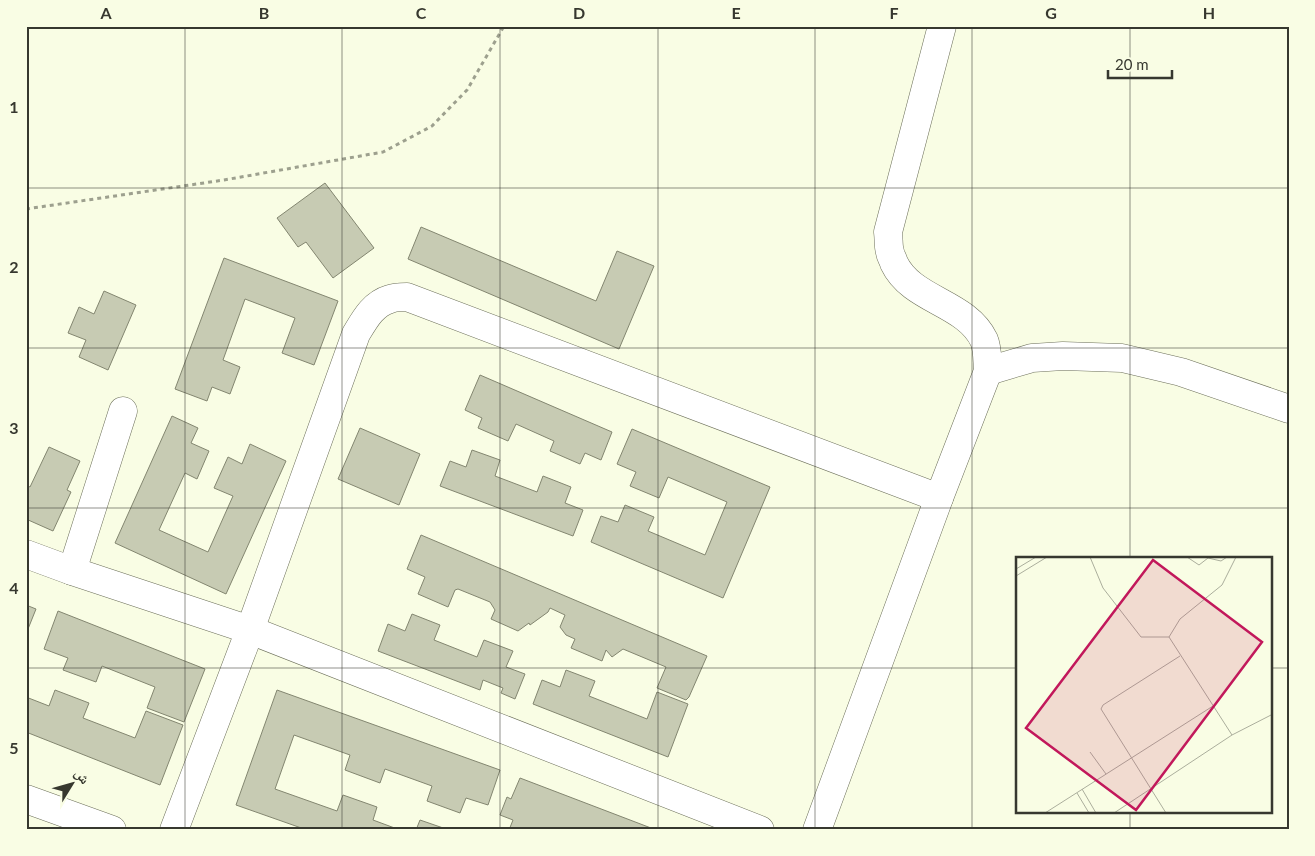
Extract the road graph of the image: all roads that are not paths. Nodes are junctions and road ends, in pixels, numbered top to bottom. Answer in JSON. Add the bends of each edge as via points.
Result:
{"nodes":[{"id":1,"x":942,"y":26,"type":"edge"},
{"id":2,"x":988,"y":371,"type":"junction"},
{"id":3,"x":1289,"y":409,"type":"edge"},
{"id":4,"x":123,"y":410,"type":"dead end"},
{"id":5,"x":939,"y":498,"type":"junction"},
{"id":6,"x":26,"y":554,"type":"edge"},
{"id":7,"x":72,"y":571,"type":"junction"},
{"id":8,"x":250,"y":630,"type":"junction"},
{"id":9,"x":26,"y":800,"type":"edge"},
{"id":10,"x":112,"y":830,"type":"edge"},
{"id":11,"x":174,"y":830,"type":"edge"},
{"id":12,"x":760,"y":830,"type":"edge"},
{"id":13,"x":817,"y":830,"type":"edge"}],
"edges":[{"from":1,"to":2,"type":"street","via":[[888,232],[890,253],[898,272],[911,284],[964,316],[977,330],[985,341]]},
{"from":2,"to":3,"type":"street","via":[[1032,358],[1122,358],[1181,372]]},
{"from":2,"to":5,"type":"street"},
{"from":4,"to":7,"type":"street"},
{"from":5,"to":8,"type":"street","via":[[407,297],[391,298],[377,305],[356,334]]},
{"from":5,"to":13,"type":"street"},
{"from":6,"to":7,"type":"street"},
{"from":7,"to":8,"type":"street"},
{"from":8,"to":11,"type":"street"},
{"from":8,"to":12,"type":"street"},
{"from":9,"to":10,"type":"street"}]}
